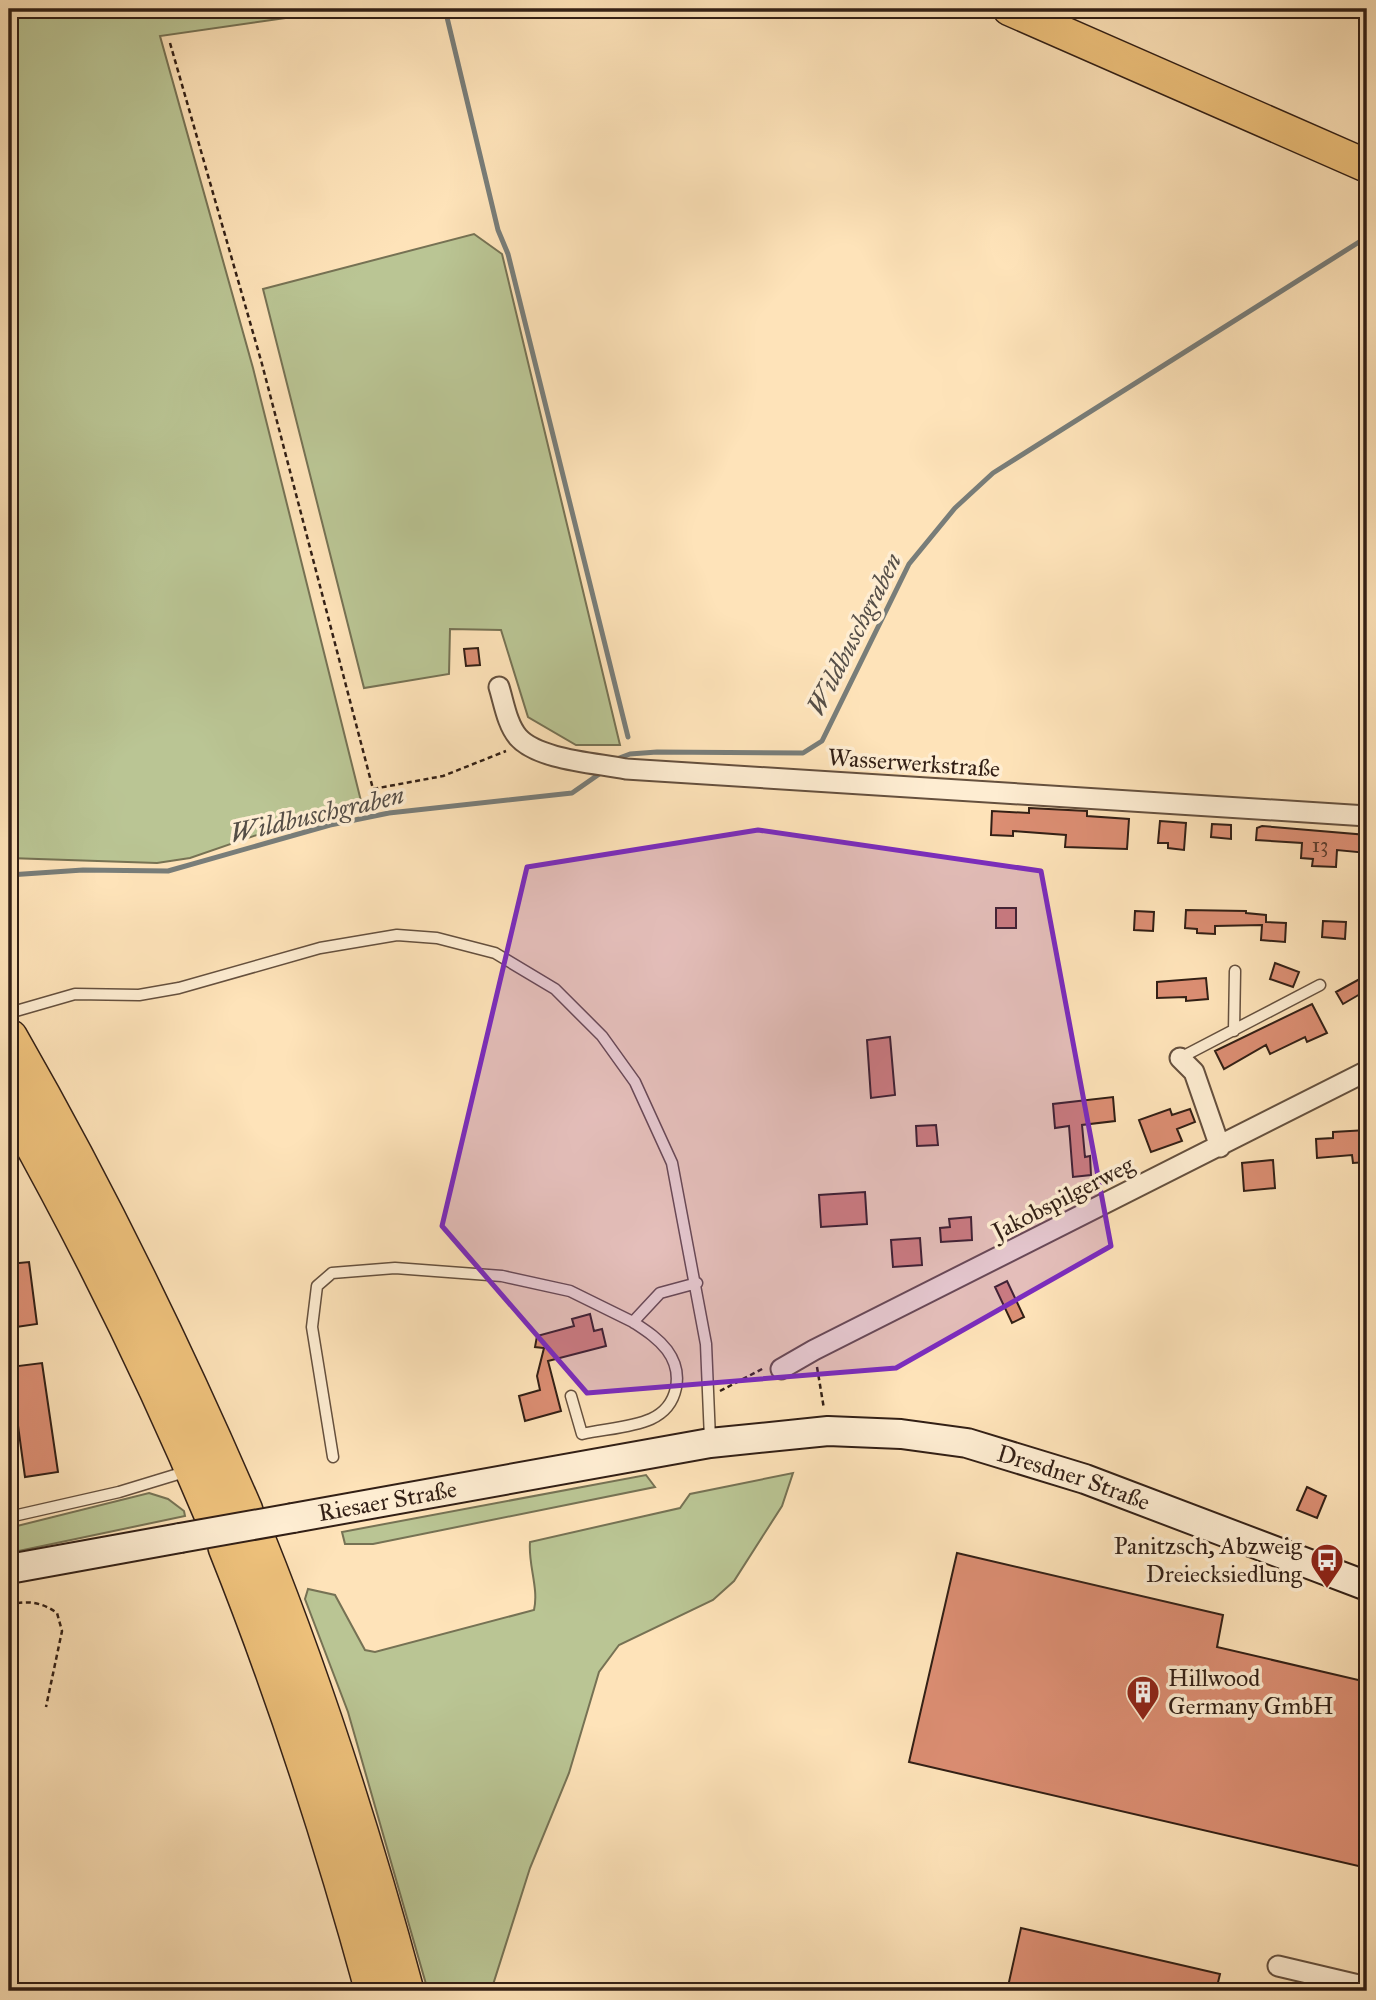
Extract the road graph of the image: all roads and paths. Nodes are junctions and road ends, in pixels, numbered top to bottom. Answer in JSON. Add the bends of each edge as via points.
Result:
{"nodes":[{"id":1,"x":1009,"y":9,"type":"edge"},
{"id":2,"x":170,"y":43,"type":"dead end"},
{"id":3,"x":1367,"y":166,"type":"edge"},
{"id":4,"x":499,"y":687,"type":"dead end"},
{"id":5,"x":527,"y":746,"type":"junction"},
{"id":6,"x":1367,"y":816,"type":"edge"},
{"id":7,"x":1235,"y":971,"type":"dead end"},
{"id":8,"x":1320,"y":985,"type":"dead end"},
{"id":9,"x":9,"y":1013,"type":"edge"},
{"id":10,"x":1234,"y":1031,"type":"junction"},
{"id":11,"x":9,"y":1038,"type":"edge"},
{"id":12,"x":1180,"y":1058,"type":"joint"},
{"id":13,"x":1367,"y":1071,"type":"edge"},
{"id":14,"x":9,"y":1100,"type":"edge"},
{"id":15,"x":1220,"y":1147,"type":"junction"},
{"id":16,"x":696,"y":1283,"type":"junction"},
{"id":17,"x":633,"y":1321,"type":"junction"},
{"id":18,"x":814,"y":1350,"type":"junction"},
{"id":19,"x":781,"y":1370,"type":"joint"},
{"id":20,"x":571,"y":1396,"type":"dead end"},
{"id":21,"x":708,"y":1396,"type":"junction"},
{"id":22,"x":828,"y":1431,"type":"junction"},
{"id":23,"x":768,"y":1436,"type":"joint"},
{"id":24,"x":710,"y":1443,"type":"junction"},
{"id":25,"x":333,"y":1457,"type":"dead end"},
{"id":26,"x":194,"y":1469,"type":"junction"},
{"id":27,"x":9,"y":1517,"type":"edge"},
{"id":28,"x":236,"y":1529,"type":"junction"},
{"id":29,"x":9,"y":1569,"type":"edge"},
{"id":30,"x":1367,"y":1586,"type":"edge"},
{"id":31,"x":9,"y":1605,"type":"edge"},
{"id":32,"x":46,"y":1707,"type":"dead end"},
{"id":33,"x":1278,"y":1966,"type":"dead end"},
{"id":34,"x":1367,"y":1987,"type":"edge"},
{"id":35,"x":374,"y":1991,"type":"edge"},
{"id":36,"x":405,"y":1991,"type":"edge"}],
"edges":[{"from":1,"to":3,"type":"main road"},
{"from":2,"to":5,"type":"path","via":[[262,364],[373,789],[443,776]]},
{"from":4,"to":5,"type":"street","via":[[510,723]]},
{"from":5,"to":6,"type":"street","name":"Wasserwerkstraße","via":[[626,769]]},
{"from":7,"to":10,"type":"lane"},
{"from":8,"to":10,"type":"lane"},
{"from":9,"to":16,"type":"lane","via":[[75,994],[139,995],[179,988],[320,948],[397,935],[438,938],[495,953],[555,989],[602,1036],[635,1082],[672,1163]]},
{"from":10,"to":12,"type":"lane"},
{"from":11,"to":28,"type":"highway","via":[[145,1290]]},
{"from":12,"to":15,"type":"street","via":[[1194,1072]]},
{"from":13,"to":15,"type":"street","name":"Jakobspilgerweg"},
{"from":14,"to":26,"type":"highway","via":[[109,1285]]},
{"from":15,"to":18,"type":"street","name":"Jakobspilgerweg"},
{"from":16,"to":17,"type":"lane","via":[[660,1293]]},
{"from":16,"to":21,"type":"lane","via":[[706,1344]]},
{"from":17,"to":20,"type":"lane","via":[[660,1342],[672,1359],[678,1378],[671,1402],[649,1420],[582,1434]]},
{"from":17,"to":25,"type":"lane","via":[[570,1291],[502,1276],[395,1268],[332,1273],[317,1286],[312,1327]]},
{"from":18,"to":19,"type":"street","name":"Jakobspilgerweg"},
{"from":18,"to":22,"type":"path"},
{"from":19,"to":21,"type":"path","via":[[765,1368]]},
{"from":21,"to":24,"type":"lane"},
{"from":22,"to":23,"type":"main road","name":"Dresdner Straße"},
{"from":22,"to":30,"type":"main road","name":"Dresdner Straße","via":[[901,1434],[1007,1454]]},
{"from":23,"to":24,"type":"main road","name":"Riesaer Straße"},
{"from":24,"to":29,"type":"main road","name":"Riesaer Straße","bridge":true},
{"from":26,"to":27,"type":"lane"},
{"from":26,"to":28,"type":"highway"},
{"from":28,"to":35,"type":"highway","via":[[256,1620],[321,1808]]},
{"from":28,"to":36,"type":"highway","via":[[286,1613],[348,1794]]},
{"from":31,"to":32,"type":"path","via":[[43,1603],[57,1613],[62,1631]]},
{"from":33,"to":34,"type":"street"}]}
